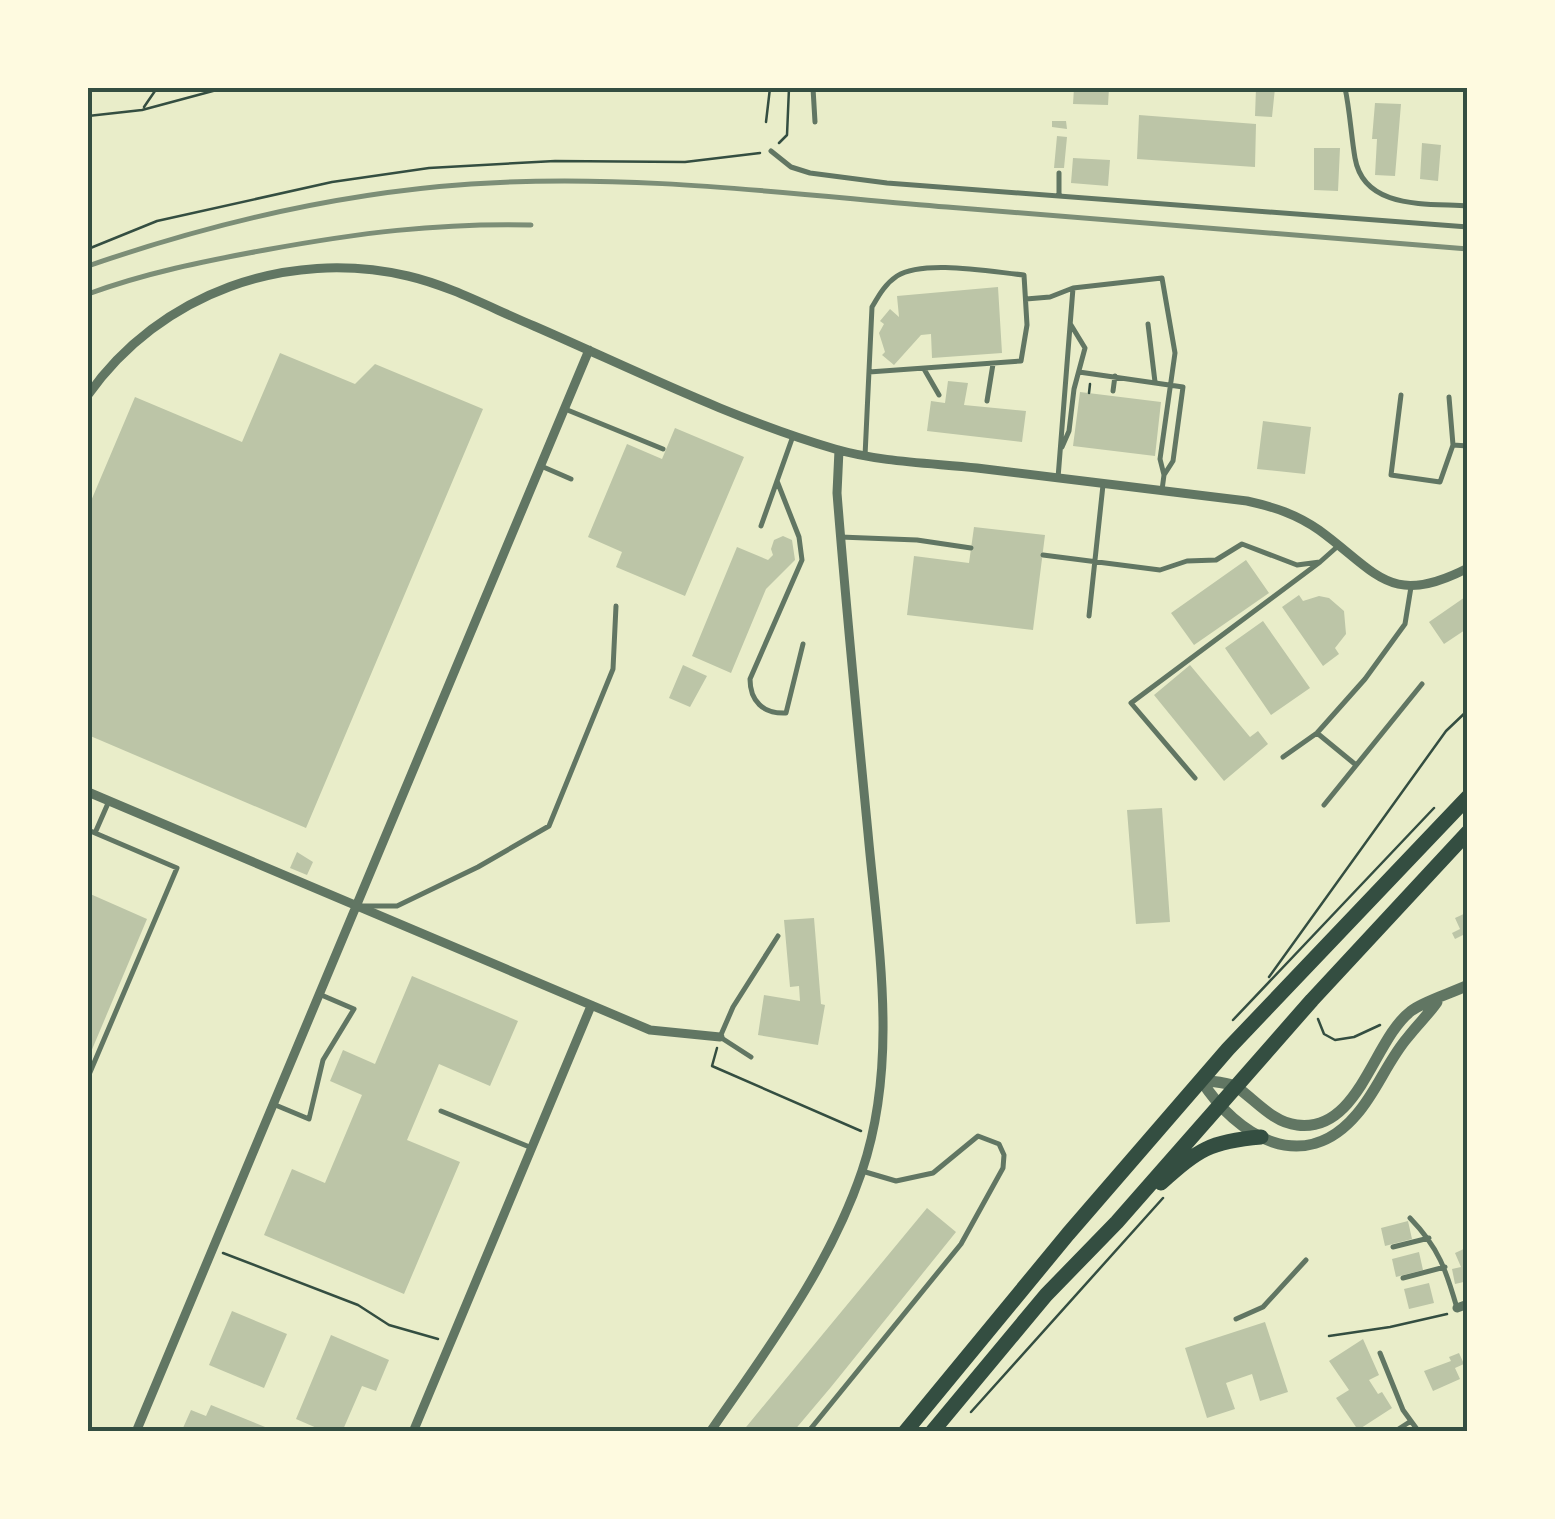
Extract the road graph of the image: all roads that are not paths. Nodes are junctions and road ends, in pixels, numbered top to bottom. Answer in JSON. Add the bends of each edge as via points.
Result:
{"nodes":[{"id":1,"x":813,"y":88,"type":"edge"},
{"id":2,"x":1044,"y":88,"type":"edge"},
{"id":3,"x":1059,"y":88,"type":"edge"},
{"id":4,"x":1345,"y":88,"type":"edge"},
{"id":5,"x":815,"y":122,"type":"dead end"},
{"id":6,"x":771,"y":150,"type":"road end"},
{"id":7,"x":1059,"y":173,"type":"dead end"},
{"id":8,"x":1059,"y":195,"type":"junction"},
{"id":9,"x":1468,"y":206,"type":"edge"},
{"id":10,"x":1468,"y":227,"type":"edge"},
{"id":11,"x":1074,"y":288,"type":"junction"},
{"id":12,"x":1026,"y":299,"type":"junction"},
{"id":13,"x":1070,"y":323,"type":"junction"},
{"id":14,"x":1148,"y":324,"type":"dead end"},
{"id":15,"x":590,"y":350,"type":"junction"},
{"id":16,"x":993,"y":364,"type":"junction"},
{"id":17,"x":924,"y":369,"type":"junction"},
{"id":18,"x":870,"y":372,"type":"junction"},
{"id":19,"x":1080,"y":372,"type":"junction"},
{"id":20,"x":1115,"y":376,"type":"junction"},
{"id":21,"x":1155,"y":382,"type":"junction"},
{"id":22,"x":1171,"y":385,"type":"junction"},
{"id":23,"x":1113,"y":391,"type":"dead end"},
{"id":24,"x":88,"y":394,"type":"edge"},
{"id":25,"x":939,"y":395,"type":"dead end"},
{"id":26,"x":1402,"y":395,"type":"dead end"},
{"id":27,"x":1449,"y":397,"type":"dead end"},
{"id":28,"x":986,"y":401,"type":"dead end"},
{"id":29,"x":565,"y":409,"type":"junction"},
{"id":30,"x":793,"y":436,"type":"junction"},
{"id":31,"x":1453,"y":445,"type":"junction"},
{"id":32,"x":1468,"y":446,"type":"edge"},
{"id":33,"x":663,"y":449,"type":"dead end"},
{"id":34,"x":839,"y":450,"type":"junction"},
{"id":35,"x":1061,"y":450,"type":"junction"},
{"id":36,"x":865,"y":456,"type":"junction"},
{"id":37,"x":541,"y":466,"type":"junction"},
{"id":38,"x":1164,"y":475,"type":"junction"},
{"id":39,"x":1058,"y":478,"type":"junction"},
{"id":40,"x":571,"y":479,"type":"dead end"},
{"id":41,"x":777,"y":482,"type":"junction"},
{"id":42,"x":1104,"y":483,"type":"junction"},
{"id":43,"x":1162,"y":490,"type":"junction"},
{"id":44,"x":761,"y":526,"type":"dead end"},
{"id":45,"x":840,"y":537,"type":"junction"},
{"id":46,"x":1338,"y":546,"type":"junction"},
{"id":47,"x":971,"y":548,"type":"dead end"},
{"id":48,"x":1042,"y":555,"type":"dead end"},
{"id":49,"x":1095,"y":560,"type":"junction"},
{"id":50,"x":1320,"y":562,"type":"junction"},
{"id":51,"x":1468,"y":568,"type":"edge"},
{"id":52,"x":1411,"y":587,"type":"junction"},
{"id":53,"x":616,"y":606,"type":"dead end"},
{"id":54,"x":1089,"y":616,"type":"dead end"},
{"id":55,"x":803,"y":644,"type":"dead end"},
{"id":56,"x":1422,"y":684,"type":"dead end"},
{"id":57,"x":1317,"y":733,"type":"junction"},
{"id":58,"x":1283,"y":757,"type":"dead end"},
{"id":59,"x":1356,"y":765,"type":"junction"},
{"id":60,"x":1195,"y":778,"type":"dead end"},
{"id":61,"x":88,"y":792,"type":"edge"},
{"id":62,"x":1468,"y":797,"type":"edge"},
{"id":63,"x":108,"y":801,"type":"junction"},
{"id":64,"x":1324,"y":804,"type":"dead end"},
{"id":65,"x":91,"y":832,"type":"edge"},
{"id":66,"x":1468,"y":832,"type":"edge"},
{"id":67,"x":356,"y":906,"type":"junction"},
{"id":68,"x":778,"y":936,"type":"dead end"},
{"id":69,"x":1468,"y":986,"type":"edge"},
{"id":70,"x":319,"y":994,"type":"junction"},
{"id":71,"x":1438,"y":1000,"type":"junction"},
{"id":72,"x":591,"y":1006,"type":"junction"},
{"id":73,"x":720,"y":1037,"type":"junction"},
{"id":74,"x":752,"y":1057,"type":"dead end"},
{"id":75,"x":88,"y":1077,"type":"edge"},
{"id":76,"x":1201,"y":1080,"type":"junction"},
{"id":77,"x":1236,"y":1086,"type":"junction"},
{"id":78,"x":273,"y":1104,"type":"junction"},
{"id":79,"x":1218,"y":1106,"type":"junction"},
{"id":80,"x":441,"y":1111,"type":"dead end"},
{"id":81,"x":1262,"y":1137,"type":"junction"},
{"id":82,"x":532,"y":1148,"type":"junction"},
{"id":83,"x":862,"y":1171,"type":"junction"},
{"id":84,"x":1410,"y":1218,"type":"dead end"},
{"id":85,"x":1117,"y":1222,"type":"junction"},
{"id":86,"x":1429,"y":1238,"type":"junction"},
{"id":87,"x":1394,"y":1247,"type":"dead end"},
{"id":88,"x":1306,"y":1260,"type":"dead end"},
{"id":89,"x":1445,"y":1267,"type":"junction"},
{"id":90,"x":1404,"y":1278,"type":"dead end"},
{"id":91,"x":1462,"y":1306,"type":"edge"},
{"id":92,"x":1236,"y":1319,"type":"dead end"},
{"id":93,"x":1380,"y":1354,"type":"dead end"},
{"id":94,"x":1411,"y":1421,"type":"junction"},
{"id":95,"x":136,"y":1432,"type":"edge"},
{"id":96,"x":413,"y":1432,"type":"edge"},
{"id":97,"x":710,"y":1432,"type":"edge"},
{"id":98,"x":808,"y":1432,"type":"edge"},
{"id":99,"x":906,"y":1432,"type":"edge"},
{"id":100,"x":932,"y":1432,"type":"edge"},
{"id":101,"x":1394,"y":1432,"type":"edge"},
{"id":102,"x":1418,"y":1432,"type":"edge"}],
"edges":[{"from":1,"to":5,"type":"lane"},
{"from":2,"to":3,"type":"lane"},
{"from":4,"to":9,"type":"lane","via":[[1356,163],[1368,188],[1394,200]]},
{"from":6,"to":8,"type":"lane","via":[[791,168],[810,173]]},
{"from":7,"to":8,"type":"lane"},
{"from":8,"to":10,"type":"lane"},
{"from":11,"to":12,"type":"lane"},
{"from":11,"to":13,"type":"lane"},
{"from":11,"to":22,"type":"lane","via":[[1162,278],[1175,353]]},
{"from":12,"to":16,"type":"lane","via":[[1021,362]]},
{"from":12,"to":18,"type":"lane","via":[[1024,274],[934,268],[901,274],[872,307]]},
{"from":13,"to":19,"type":"lane","via":[[1085,348]]},
{"from":13,"to":35,"type":"lane"},
{"from":14,"to":21,"type":"lane"},
{"from":15,"to":24,"type":"street","via":[[410,276],[300,269],[224,288],[179,309],[140,336]]},
{"from":15,"to":29,"type":"street"},
{"from":15,"to":30,"type":"street"},
{"from":16,"to":17,"type":"lane"},
{"from":16,"to":28,"type":"lane"},
{"from":17,"to":18,"type":"lane"},
{"from":17,"to":25,"type":"lane"},
{"from":18,"to":36,"type":"lane"},
{"from":19,"to":20,"type":"lane"},
{"from":19,"to":35,"type":"lane"},
{"from":20,"to":21,"type":"lane"},
{"from":20,"to":23,"type":"lane"},
{"from":21,"to":22,"type":"lane"},
{"from":22,"to":38,"type":"lane","via":[[1160,460]]},
{"from":22,"to":38,"type":"lane","via":[[1184,387],[1173,461]]},
{"from":26,"to":31,"type":"lane","via":[[1391,475],[1440,482]]},
{"from":27,"to":31,"type":"lane"},
{"from":29,"to":33,"type":"lane"},
{"from":29,"to":37,"type":"street"},
{"from":30,"to":34,"type":"street"},
{"from":30,"to":41,"type":"lane"},
{"from":31,"to":32,"type":"lane"},
{"from":34,"to":36,"type":"street"},
{"from":34,"to":45,"type":"street"},
{"from":35,"to":39,"type":"lane"},
{"from":36,"to":39,"type":"street"},
{"from":37,"to":40,"type":"lane"},
{"from":37,"to":67,"type":"street"},
{"from":38,"to":43,"type":"lane"},
{"from":39,"to":42,"type":"street"},
{"from":41,"to":44,"type":"lane"},
{"from":41,"to":55,"type":"lane","via":[[802,560],[750,679],[759,706],[786,713]]},
{"from":42,"to":43,"type":"street"},
{"from":42,"to":49,"type":"lane"},
{"from":43,"to":46,"type":"street","via":[[1288,511]]},
{"from":45,"to":47,"type":"lane"},
{"from":45,"to":83,"type":"street","via":[[884,1019]]},
{"from":46,"to":50,"type":"lane"},
{"from":46,"to":52,"type":"street","via":[[1383,581]]},
{"from":48,"to":49,"type":"lane"},
{"from":49,"to":50,"type":"lane","via":[[1160,570],[1216,560],[1242,544],[1297,565]]},
{"from":49,"to":54,"type":"lane"},
{"from":50,"to":60,"type":"lane","via":[[1131,704]]},
{"from":51,"to":52,"type":"street"},
{"from":52,"to":57,"type":"lane","via":[[1405,624]]},
{"from":53,"to":67,"type":"lane","via":[[613,669],[550,826],[397,906]]},
{"from":56,"to":59,"type":"lane"},
{"from":57,"to":58,"type":"lane"},
{"from":57,"to":59,"type":"lane"},
{"from":59,"to":64,"type":"lane"},
{"from":61,"to":63,"type":"street"},
{"from":62,"to":76,"type":"main road"},
{"from":63,"to":65,"type":"lane"},
{"from":63,"to":67,"type":"street"},
{"from":65,"to":75,"type":"lane","via":[[177,868]]},
{"from":66,"to":77,"type":"main road"},
{"from":67,"to":70,"type":"street"},
{"from":67,"to":72,"type":"street"},
{"from":68,"to":73,"type":"lane"},
{"from":69,"to":71,"type":"street"},
{"from":70,"to":78,"type":"street"},
{"from":70,"to":78,"type":"lane","via":[[354,1009],[322,1060],[308,1119]]},
{"from":71,"to":77,"type":"street","via":[[1409,1012],[1360,1088],[1321,1122],[1289,1124]]},
{"from":71,"to":81,"type":"street","via":[[1339,1131],[1302,1146]]},
{"from":72,"to":73,"type":"street","via":[[650,1030]]},
{"from":72,"to":82,"type":"street"},
{"from":73,"to":74,"type":"lane"},
{"from":76,"to":77,"type":"street"},
{"from":76,"to":79,"type":"street"},
{"from":76,"to":99,"type":"main road"},
{"from":77,"to":79,"type":"main road"},
{"from":78,"to":95,"type":"street"},
{"from":79,"to":81,"type":"street"},
{"from":79,"to":85,"type":"main road"},
{"from":80,"to":82,"type":"lane"},
{"from":81,"to":85,"type":"main road","via":[[1196,1152]]},
{"from":82,"to":96,"type":"street"},
{"from":83,"to":97,"type":"street","via":[[828,1252]]},
{"from":83,"to":98,"type":"lane","via":[[896,1181],[934,1173],[978,1136],[999,1144],[1004,1154],[997,1183],[961,1244]]},
{"from":84,"to":86,"type":"lane"},
{"from":85,"to":100,"type":"main road","via":[[1046,1295]]},
{"from":86,"to":87,"type":"lane"},
{"from":86,"to":89,"type":"lane"},
{"from":88,"to":92,"type":"lane","via":[[1263,1308]]},
{"from":89,"to":90,"type":"lane"},
{"from":89,"to":91,"type":"lane"},
{"from":93,"to":94,"type":"lane"},
{"from":94,"to":101,"type":"lane"},
{"from":94,"to":102,"type":"lane"}]}
